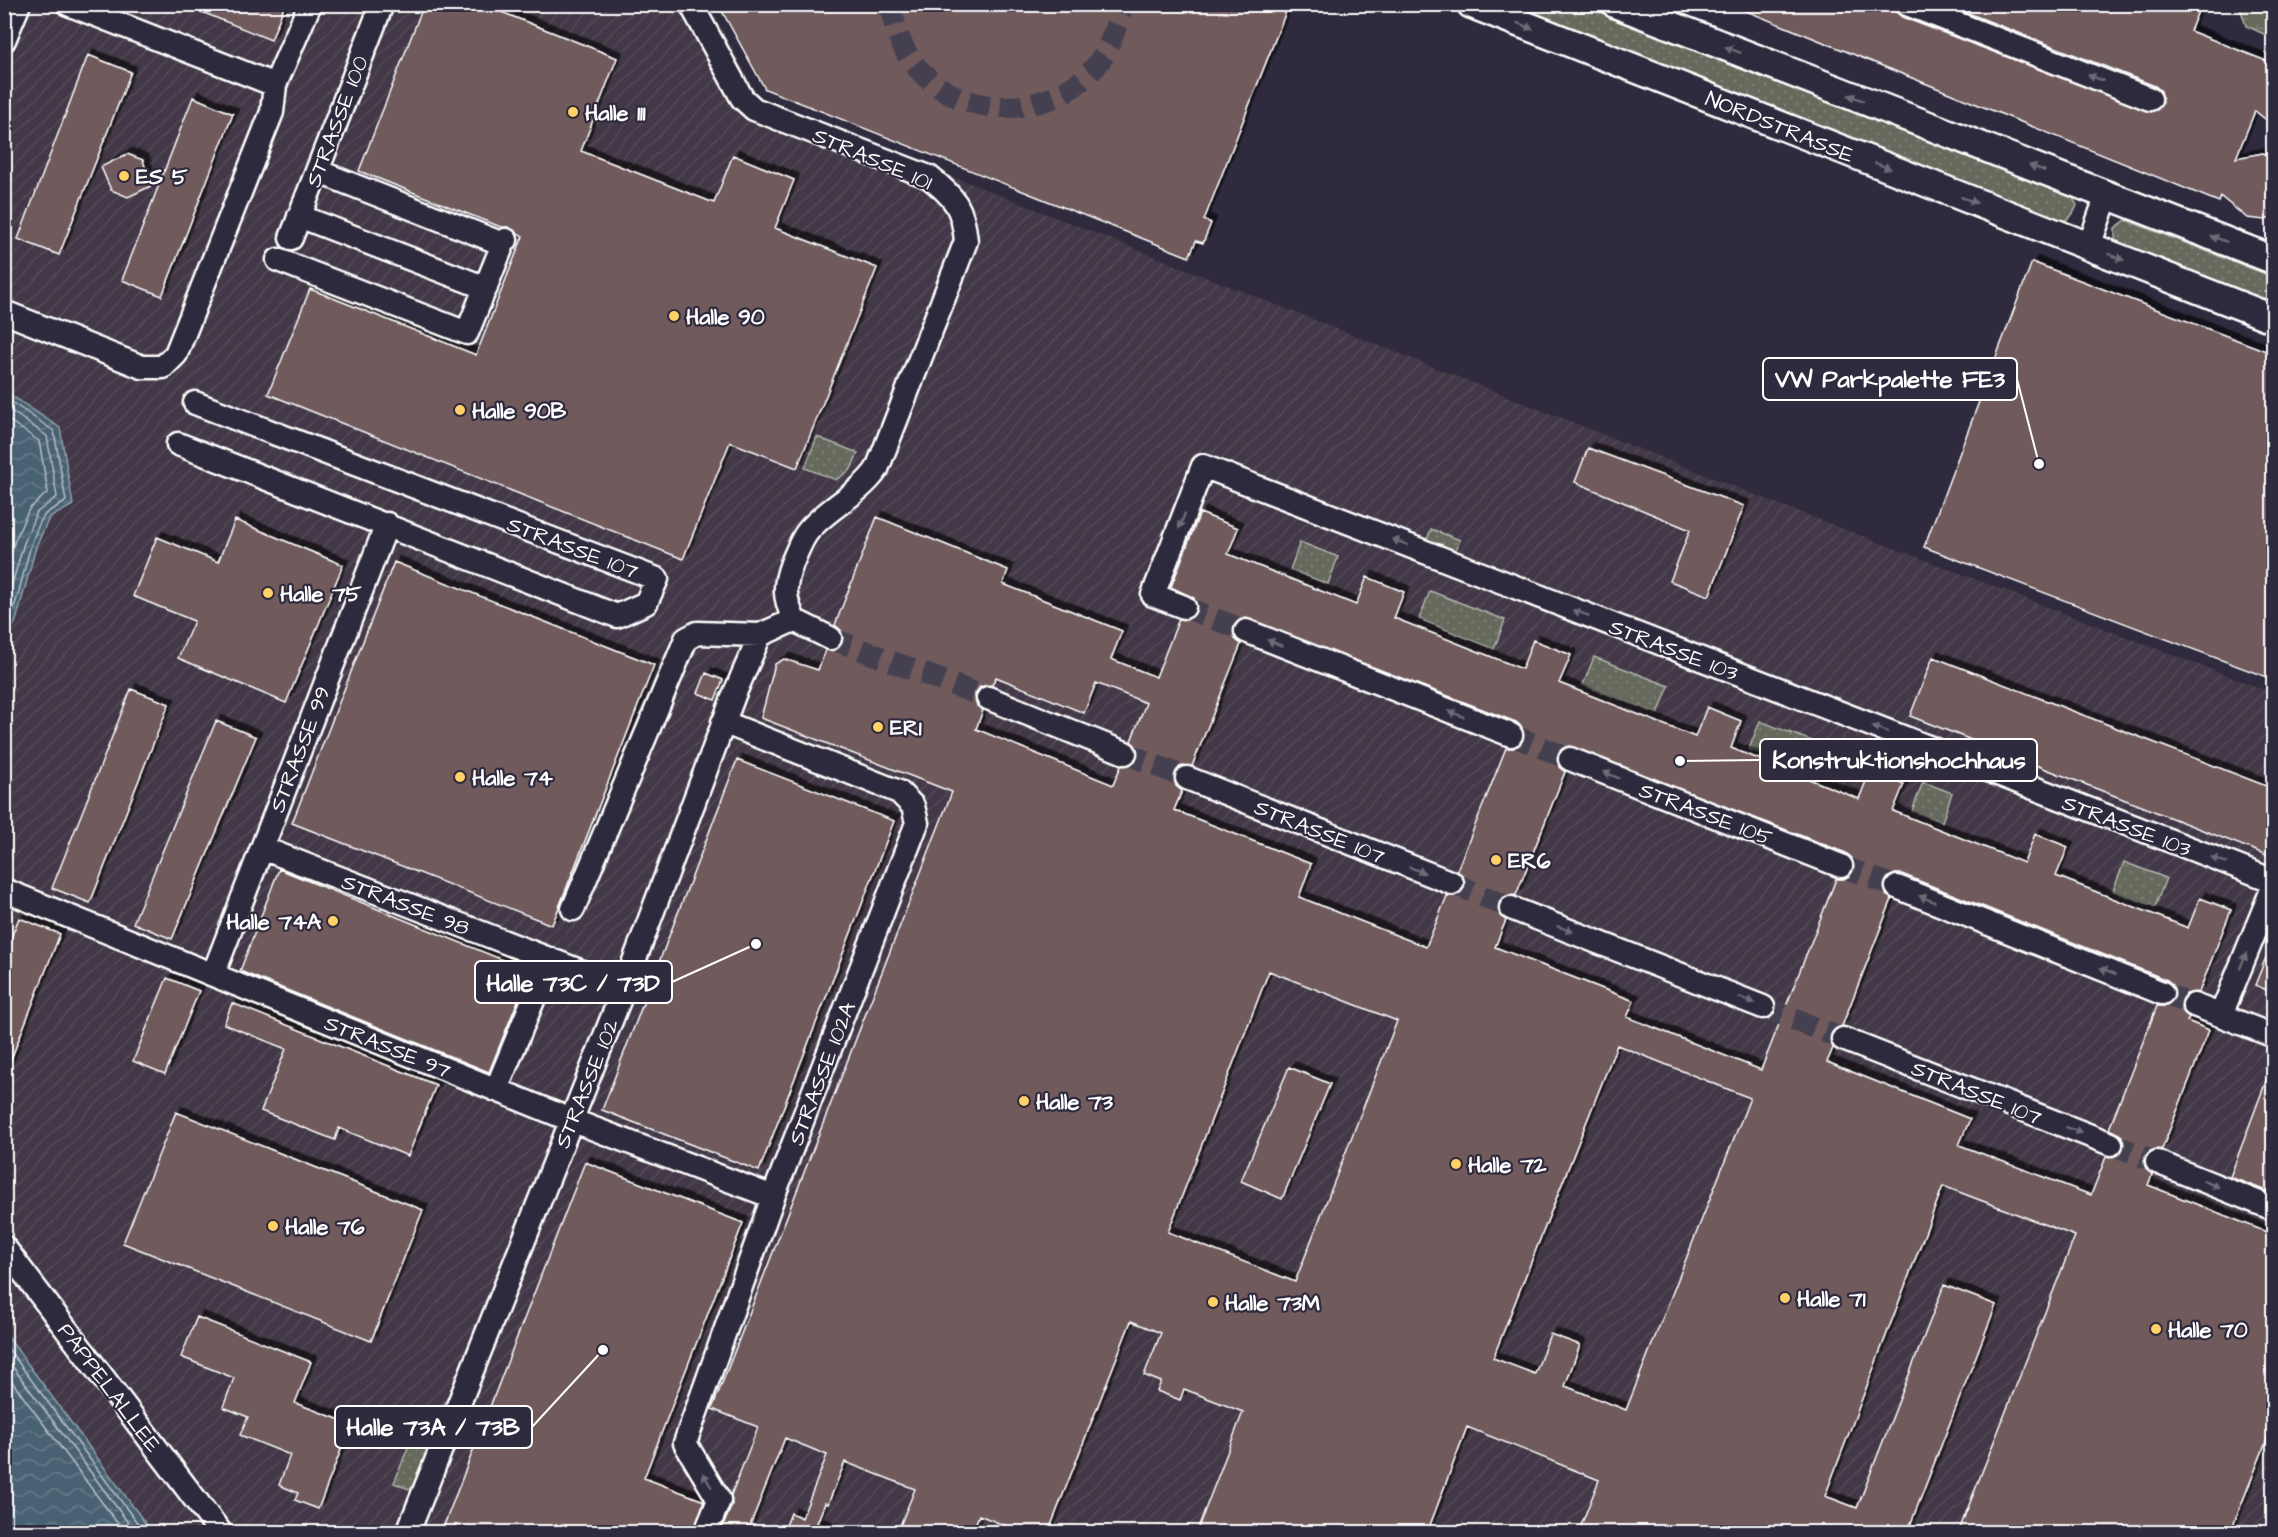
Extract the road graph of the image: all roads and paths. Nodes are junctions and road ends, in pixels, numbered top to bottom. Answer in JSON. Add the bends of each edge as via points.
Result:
{"nodes":[{"id":1,"x":19,"y":4,"type":"edge"},
{"id":2,"x":68,"y":4,"type":"edge"},
{"id":3,"x":310,"y":4,"type":"edge"},
{"id":4,"x":382,"y":4,"type":"edge"},
{"id":5,"x":691,"y":4,"type":"edge"},
{"id":6,"x":1471,"y":4,"type":"edge"},
{"id":7,"x":1616,"y":4,"type":"edge"},
{"id":8,"x":1907,"y":4,"type":"edge"},
{"id":9,"x":4,"y":40,"type":"edge"},
{"id":10,"x":275,"y":85,"type":"junction"},
{"id":11,"x":2150,"y":99,"type":"dead end"},
{"id":12,"x":317,"y":171,"type":"junction"},
{"id":13,"x":2107,"y":195,"type":"junction"},
{"id":14,"x":299,"y":216,"type":"junction"},
{"id":15,"x":291,"y":238,"type":"dead end"},
{"id":16,"x":2089,"y":246,"type":"junction"},
{"id":17,"x":278,"y":260,"type":"dead end"},
{"id":18,"x":2274,"y":260,"type":"edge"},
{"id":19,"x":486,"y":288,"type":"junction"},
{"id":20,"x":4,"y":312,"type":"edge"},
{"id":21,"x":2274,"y":319,"type":"edge"},
{"id":22,"x":195,"y":403,"type":"dead end"},
{"id":23,"x":178,"y":444,"type":"dead end"},
{"id":24,"x":387,"y":524,"type":"junction"},
{"id":25,"x":1167,"y":600,"type":"dead end"},
{"id":26,"x":794,"y":620,"type":"junction"},
{"id":27,"x":1246,"y":631,"type":"tunnel mouth"},
{"id":28,"x":760,"y":634,"type":"junction"},
{"id":29,"x":830,"y":638,"type":"tunnel mouth"},
{"id":30,"x":987,"y":698,"type":"tunnel mouth"},
{"id":31,"x":723,"y":722,"type":"junction"},
{"id":32,"x":1511,"y":735,"type":"tunnel mouth"},
{"id":33,"x":1116,"y":750,"type":"tunnel mouth"},
{"id":34,"x":1570,"y":759,"type":"tunnel mouth"},
{"id":35,"x":1187,"y":778,"type":"tunnel mouth"},
{"id":36,"x":262,"y":848,"type":"junction"},
{"id":37,"x":1841,"y":866,"type":"tunnel mouth"},
{"id":38,"x":1452,"y":883,"type":"tunnel mouth"},
{"id":39,"x":2274,"y":883,"type":"edge"},
{"id":40,"x":1897,"y":887,"type":"tunnel mouth"},
{"id":41,"x":4,"y":890,"type":"edge"},
{"id":42,"x":1511,"y":908,"type":"tunnel mouth"},
{"id":43,"x":573,"y":909,"type":"dead end"},
{"id":44,"x":550,"y":959,"type":"junction"},
{"id":45,"x":213,"y":975,"type":"junction"},
{"id":46,"x":624,"y":988,"type":"junction"},
{"id":47,"x":2162,"y":993,"type":"tunnel mouth"},
{"id":48,"x":2194,"y":1005,"type":"tunnel mouth"},
{"id":49,"x":1763,"y":1007,"type":"tunnel mouth"},
{"id":50,"x":2221,"y":1015,"type":"junction"},
{"id":51,"x":2274,"y":1036,"type":"edge"},
{"id":52,"x":1843,"y":1039,"type":"tunnel mouth"},
{"id":53,"x":496,"y":1090,"type":"junction"},
{"id":54,"x":570,"y":1120,"type":"junction"},
{"id":55,"x":2111,"y":1144,"type":"tunnel mouth"},
{"id":56,"x":2157,"y":1162,"type":"tunnel mouth"},
{"id":57,"x":773,"y":1197,"type":"junction"},
{"id":58,"x":2274,"y":1209,"type":"edge"},
{"id":59,"x":4,"y":1247,"type":"edge"},
{"id":60,"x":218,"y":1530,"type":"edge"},
{"id":61,"x":408,"y":1533,"type":"edge"},
{"id":62,"x":706,"y":1533,"type":"edge"}],
"edges":[{"from":1,"to":9,"type":"street"},
{"from":2,"to":10,"type":"street"},
{"from":3,"to":10,"type":"street"},
{"from":4,"to":12,"type":"street","name":"STRASSE 100"},
{"from":5,"to":26,"type":"street","name":"STRASSE 101","via":[[742,98],[754,109],[929,177],[951,195],[964,218],[966,241],[885,450],[869,481],[807,531],[789,572],[784,597]]},
{"from":6,"to":16,"type":"street","name":"NORDSTRASSE","one_way":true},
{"from":13,"to":7,"type":"street","one_way":true},
{"from":11,"to":8,"type":"street","one_way":true},
{"from":10,"to":20,"type":"street","via":[[272,112],[185,332],[176,354],[163,367],[142,367]]},
{"from":12,"to":14,"type":"street","name":"STRASSE 100"},
{"from":12,"to":19,"type":"street","via":[[504,242]]},
{"from":13,"to":16,"type":"street"},
{"from":18,"to":13,"type":"street","one_way":true},
{"from":14,"to":15,"type":"street","name":"STRASSE 100"},
{"from":14,"to":19,"type":"street"},
{"from":16,"to":21,"type":"street","name":"NORDSTRASSE","one_way":true},
{"from":17,"to":19,"type":"street","via":[[466,333]]},
{"from":22,"to":24,"type":"street","name":"STRASSE 107","via":[[657,579],[646,603],[617,616]]},
{"from":23,"to":24,"type":"street","name":"STRASSE 107"},
{"from":24,"to":36,"type":"street","name":"STRASSE 99"},
{"from":39,"to":25,"type":"street","name":"STRASSE 103","one_way":true,"via":[[1203,466]]},
{"from":26,"to":28,"type":"street"},
{"from":26,"to":29,"type":"street"},
{"from":32,"to":27,"type":"street","one_way":true},
{"from":28,"to":31,"type":"street","name":"STRASSE 102"},
{"from":28,"to":43,"type":"street","via":[[697,633],[686,639]]},
{"from":30,"to":33,"type":"street"},
{"from":31,"to":46,"type":"street","name":"STRASSE 102"},
{"from":31,"to":57,"type":"street","name":"STRASSE 102A","via":[[899,792],[913,806],[917,823]]},
{"from":37,"to":34,"type":"street","name":"STRASSE 105","one_way":true},
{"from":35,"to":38,"type":"street","name":"STRASSE 107","one_way":true},
{"from":36,"to":44,"type":"street","name":"STRASSE 98"},
{"from":36,"to":45,"type":"street","name":"STRASSE 99"},
{"from":50,"to":39,"type":"street","name":"STRASSE 103","one_way":true},
{"from":47,"to":40,"type":"street","one_way":true},
{"from":41,"to":45,"type":"street","name":"STRASSE 97"},
{"from":42,"to":49,"type":"street","one_way":true},
{"from":44,"to":46,"type":"street","name":"STRASSE 98"},
{"from":44,"to":53,"type":"street"},
{"from":45,"to":53,"type":"street","name":"STRASSE 97"},
{"from":46,"to":54,"type":"street","name":"STRASSE 102"},
{"from":48,"to":50,"type":"street"},
{"from":50,"to":51,"type":"street"},
{"from":52,"to":55,"type":"street","name":"STRASSE 107","one_way":true},
{"from":53,"to":54,"type":"street","name":"STRASSE 97"},
{"from":54,"to":57,"type":"street","name":"STRASSE 97"},
{"from":54,"to":61,"type":"street","name":"STRASSE 102"},
{"from":56,"to":58,"type":"street","one_way":true},
{"from":62,"to":57,"type":"street","name":"STRASSE 102A","one_way":true,"via":[[719,1500],[685,1443]]},
{"from":59,"to":60,"type":"street","name":"PAPPELALLEE"}]}
